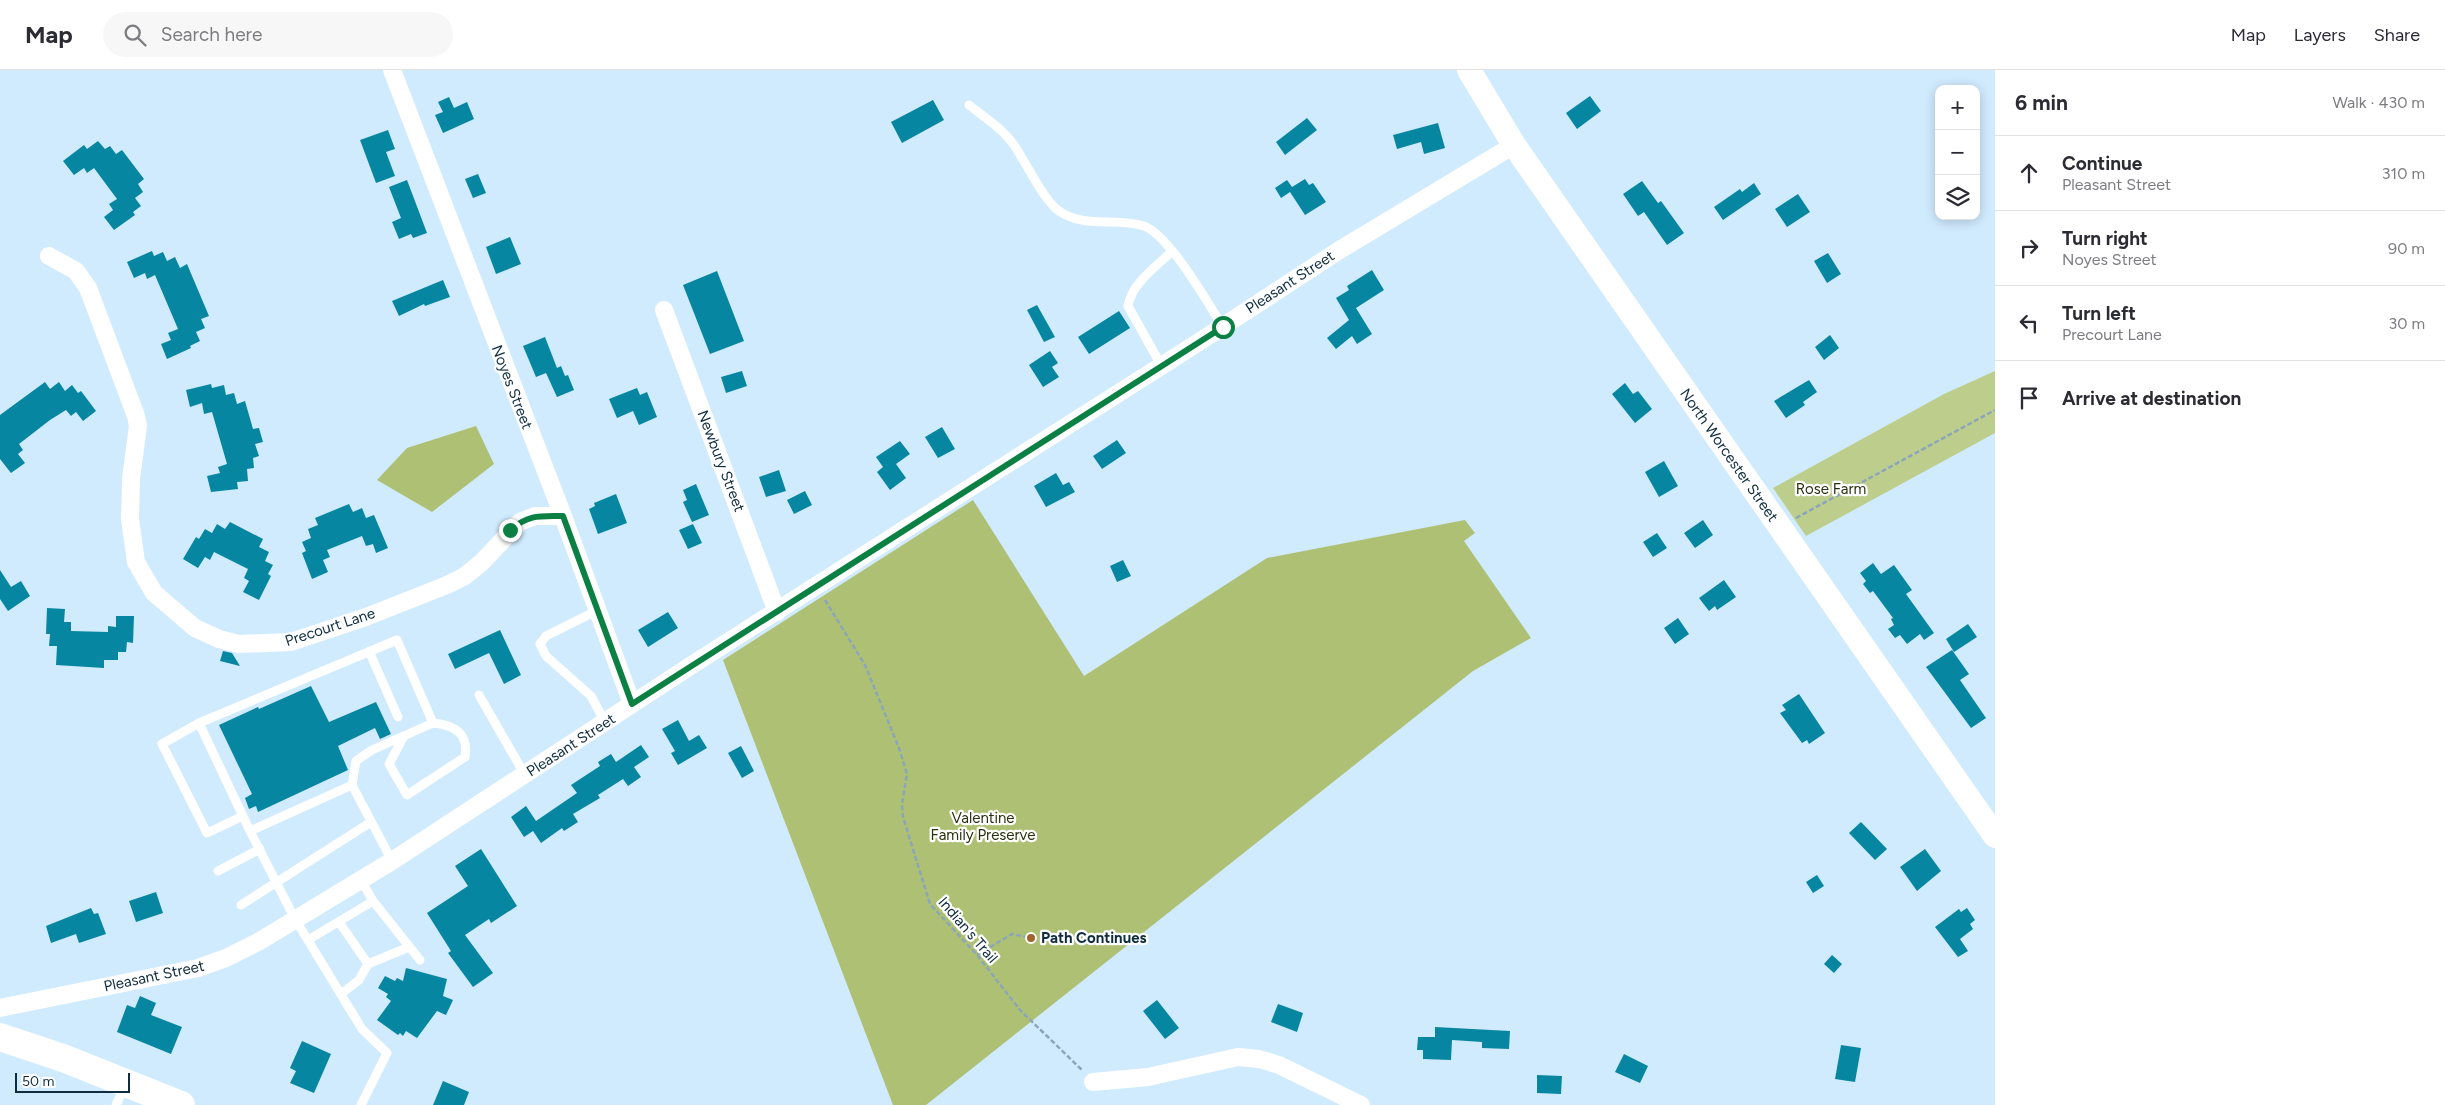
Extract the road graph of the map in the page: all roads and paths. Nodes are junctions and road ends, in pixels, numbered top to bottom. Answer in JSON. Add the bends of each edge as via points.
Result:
{"nodes":[{"id":1,"x":392,"y":70,"type":"edge"},
{"id":2,"x":1469,"y":70,"type":"edge"},
{"id":3,"x":969,"y":105,"type":"dead end"},
{"id":4,"x":1514,"y":145,"type":"junction"},
{"id":5,"x":1171,"y":252,"type":"junction"},
{"id":6,"x":48,"y":256,"type":"dead end"},
{"id":7,"x":664,"y":310,"type":"dead end"},
{"id":8,"x":1223,"y":327,"type":"junction"},
{"id":9,"x":1161,"y":366,"type":"junction"},
{"id":10,"x":1995,"y":410,"type":"edge"},
{"id":11,"x":563,"y":516,"type":"junction"},
{"id":12,"x":1779,"y":527,"type":"junction"},
{"id":13,"x":823,"y":596,"type":"dead end"},
{"id":14,"x":598,"y":610,"type":"junction"},
{"id":15,"x":777,"y":612,"type":"junction"},
{"id":16,"x":369,"y":651,"type":"junction"},
{"id":17,"x":479,"y":695,"type":"dead end"},
{"id":18,"x":632,"y":704,"type":"junction"},
{"id":19,"x":398,"y":716,"type":"dead end"},
{"id":20,"x":605,"y":722,"type":"junction"},
{"id":21,"x":199,"y":723,"type":"junction"},
{"id":22,"x":433,"y":723,"type":"junction"},
{"id":23,"x":404,"y":736,"type":"junction"},
{"id":24,"x":525,"y":775,"type":"junction"},
{"id":25,"x":352,"y":785,"type":"junction"},
{"id":26,"x":243,"y":816,"type":"junction"},
{"id":27,"x":371,"y":822,"type":"junction"},
{"id":28,"x":250,"y":831,"type":"junction"},
{"id":29,"x":1995,"y":836,"type":"edge"},
{"id":30,"x":260,"y":849,"type":"junction"},
{"id":31,"x":392,"y":861,"type":"junction"},
{"id":32,"x":218,"y":871,"type":"dead end"},
{"id":33,"x":361,"y":880,"type":"junction"},
{"id":34,"x":277,"y":882,"type":"junction"},
{"id":35,"x":373,"y":901,"type":"junction"},
{"id":36,"x":241,"y":905,"type":"dead end"},
{"id":37,"x":295,"y":919,"type":"junction"},
{"id":38,"x":339,"y":922,"type":"junction"},
{"id":39,"x":1031,"y":938,"type":"dead end"},
{"id":40,"x":308,"y":940,"type":"junction"},
{"id":41,"x":409,"y":947,"type":"junction"},
{"id":42,"x":977,"y":955,"type":"junction"},
{"id":43,"x":420,"y":960,"type":"dead end"},
{"id":44,"x":368,"y":964,"type":"junction"},
{"id":45,"x":341,"y":994,"type":"junction"},
{"id":46,"x":0,"y":1008,"type":"edge"},
{"id":47,"x":9,"y":1041,"type":"edge"},
{"id":48,"x":1093,"y":1082,"type":"joint"},
{"id":49,"x":121,"y":1094,"type":"edge"},
{"id":50,"x":180,"y":1105,"type":"edge"},
{"id":51,"x":361,"y":1105,"type":"edge"},
{"id":52,"x":1361,"y":1105,"type":"edge"}],
"edges":[{"from":1,"to":11,"type":"street","name":"Noyes Street"},
{"from":2,"to":4,"type":"street","name":"North Worcester Street"},
{"from":3,"to":5,"type":"lane","via":[[1013,143],[1058,211],[1094,223],[1144,226],[1154,232]]},
{"from":4,"to":8,"type":"street","name":"Pleasant Street","via":[[1338,251]]},
{"from":4,"to":12,"type":"street","name":"North Worcester Street"},
{"from":5,"to":8,"type":"lane","via":[[1194,280]]},
{"from":5,"to":9,"type":"lane","via":[[1141,281],[1130,295],[1128,306]]},
{"from":6,"to":11,"type":"street","name":"Precourt Lane","via":[[76,271],[88,288],[133,404],[138,426],[130,519],[136,562],[154,593],[195,628],[239,644],[291,642],[447,585],[482,562],[520,522],[535,516]]},
{"from":7,"to":15,"type":"street","name":"Newbury Street"},
{"from":8,"to":9,"type":"street","name":"Pleasant Street"},
{"from":9,"to":15,"type":"street","name":"Pleasant Street"},
{"from":10,"to":12,"type":"path"},
{"from":11,"to":14,"type":"street","name":"Noyes Street"},
{"from":12,"to":29,"type":"street","name":"North Worcester Street"},
{"from":13,"to":42,"type":"path","name":"Indian's Trail","via":[[865,665],[899,748],[907,774],[903,817],[930,904]]},
{"from":14,"to":18,"type":"street","name":"Noyes Street"},
{"from":14,"to":20,"type":"lane","via":[[546,636],[540,644],[546,656],[591,696]]},
{"from":15,"to":18,"type":"street","name":"Pleasant Street"},
{"from":16,"to":19,"type":"lane"},
{"from":16,"to":21,"type":"lane"},
{"from":16,"to":22,"type":"lane","via":[[397,640]]},
{"from":17,"to":24,"type":"lane"},
{"from":18,"to":20,"type":"street","name":"Pleasant Street"},
{"from":20,"to":24,"type":"street","name":"Pleasant Street"},
{"from":21,"to":26,"type":"lane"},
{"from":21,"to":26,"type":"lane","via":[[162,744],[207,833]]},
{"from":22,"to":23,"type":"lane"},
{"from":22,"to":23,"type":"lane","via":[[447,724],[461,733],[465,740],[465,757],[407,795],[389,764]]},
{"from":23,"to":25,"type":"lane","via":[[356,761]]},
{"from":24,"to":31,"type":"street","name":"Pleasant Street"},
{"from":25,"to":27,"type":"lane"},
{"from":25,"to":28,"type":"lane"},
{"from":26,"to":28,"type":"lane"},
{"from":27,"to":31,"type":"lane"},
{"from":27,"to":34,"type":"lane"},
{"from":28,"to":30,"type":"lane"},
{"from":30,"to":32,"type":"lane"},
{"from":30,"to":34,"type":"lane"},
{"from":31,"to":33,"type":"street","name":"Pleasant Street"},
{"from":33,"to":35,"type":"lane"},
{"from":33,"to":37,"type":"street","name":"Pleasant Street"},
{"from":34,"to":36,"type":"lane"},
{"from":34,"to":37,"type":"lane"},
{"from":35,"to":38,"type":"lane"},
{"from":35,"to":41,"type":"lane"},
{"from":37,"to":40,"type":"lane"},
{"from":37,"to":46,"type":"street","name":"Pleasant Street","via":[[226,958],[198,968]]},
{"from":38,"to":40,"type":"lane"},
{"from":38,"to":44,"type":"lane"},
{"from":39,"to":42,"type":"path","via":[[1012,934]]},
{"from":40,"to":45,"type":"lane"},
{"from":41,"to":43,"type":"lane"},
{"from":41,"to":44,"type":"lane"},
{"from":42,"to":48,"type":"path","name":"Indian's Trail","via":[[1020,1010]]},
{"from":44,"to":45,"type":"lane","via":[[359,980]]},
{"from":45,"to":51,"type":"lane","via":[[362,1029],[387,1053]]},
{"from":47,"to":49,"type":"highway"},
{"from":48,"to":52,"type":"street","via":[[1148,1078],[1238,1057],[1259,1059],[1279,1066]]},
{"from":49,"to":50,"type":"highway"}]}
